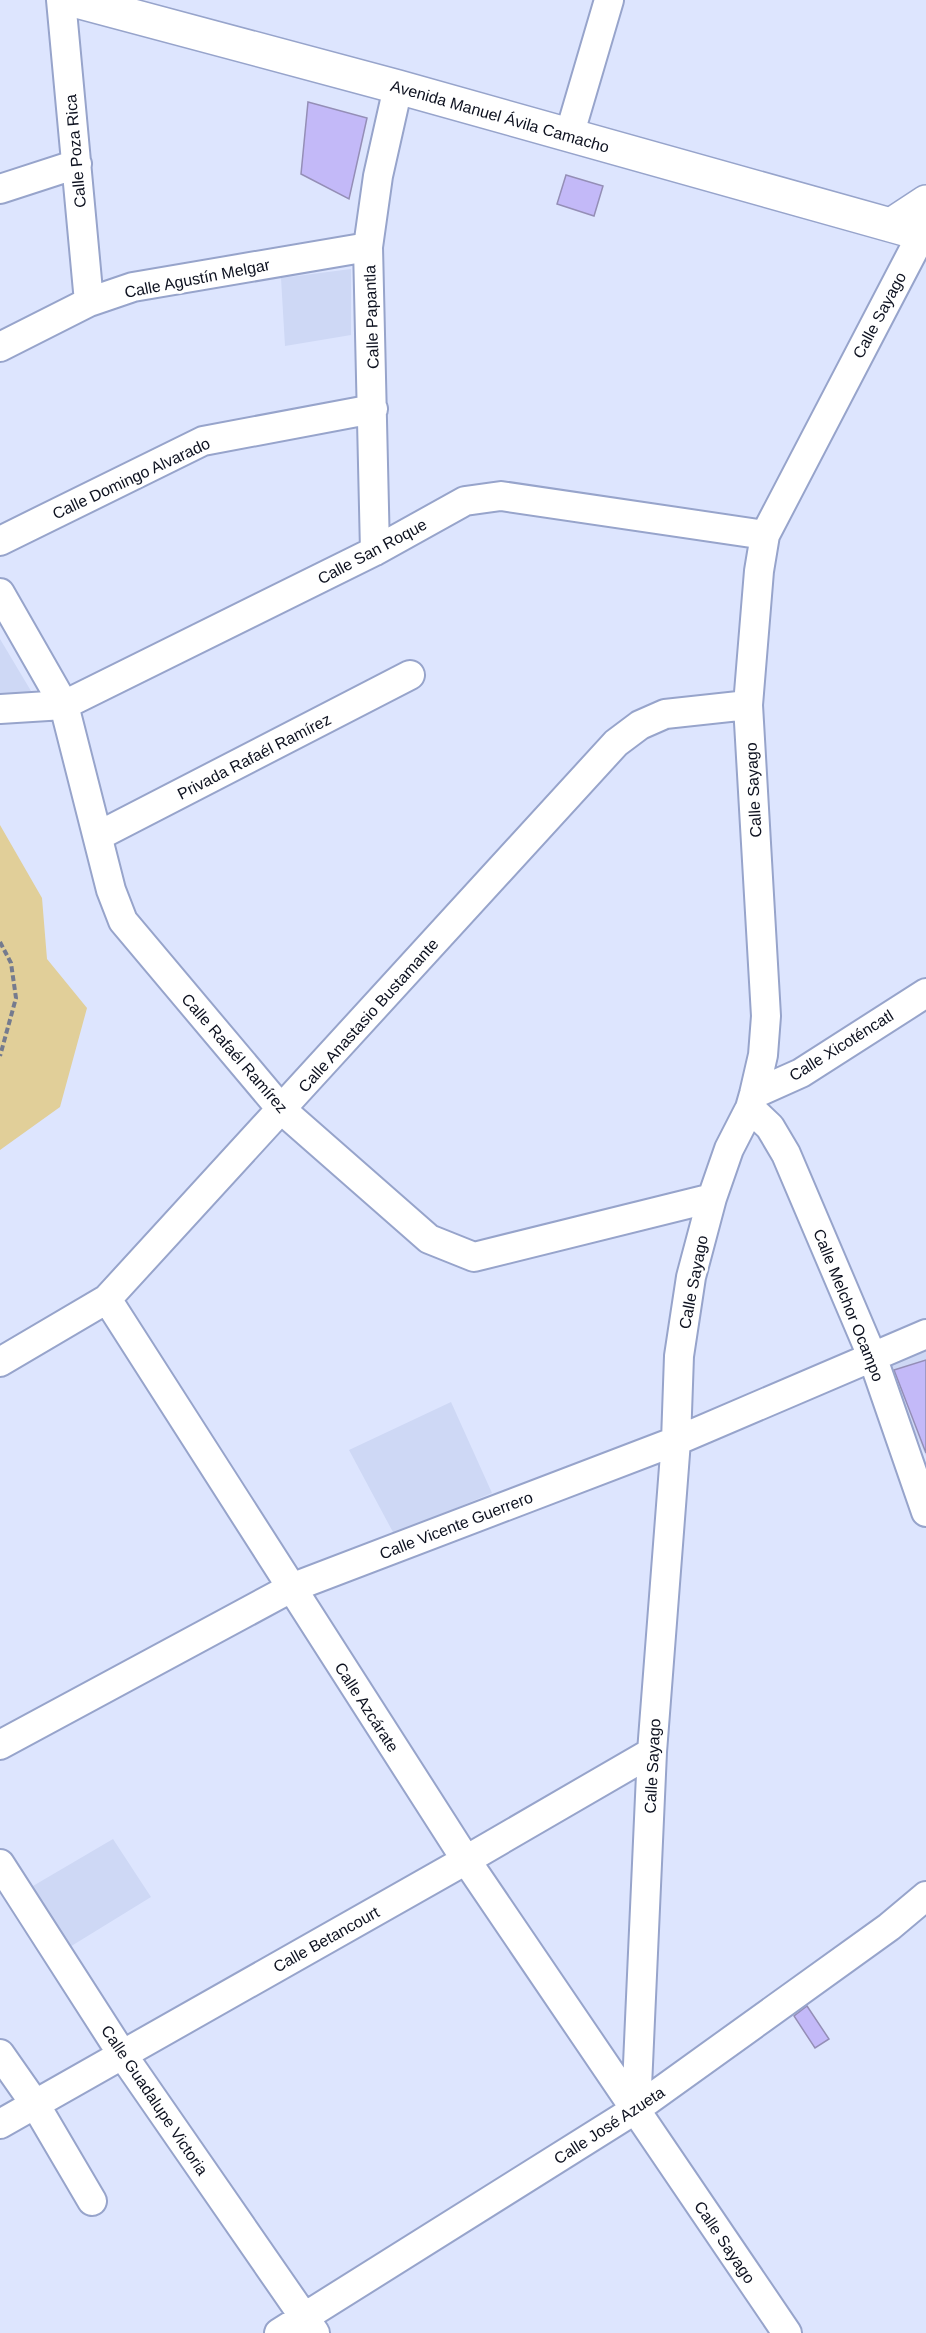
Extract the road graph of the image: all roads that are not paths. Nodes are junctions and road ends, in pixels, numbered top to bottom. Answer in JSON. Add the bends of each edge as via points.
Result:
{"nodes":[{"id":1,"x":62,"y":0,"type":"edge"},
{"id":2,"x":73,"y":0,"type":"edge"},
{"id":3,"x":609,"y":0,"type":"edge"},
{"id":4,"x":398,"y":87,"type":"junction"},
{"id":5,"x":568,"y":136,"type":"junction"},
{"id":6,"x":77,"y":164,"type":"junction"},
{"id":7,"x":0,"y":189,"type":"edge"},
{"id":8,"x":918,"y":223,"type":"edge"},
{"id":9,"x":368,"y":247,"type":"junction"},
{"id":10,"x":89,"y":302,"type":"junction"},
{"id":11,"x":0,"y":347,"type":"edge"},
{"id":12,"x":373,"y":409,"type":"junction"},
{"id":13,"x":765,"y":535,"type":"junction"},
{"id":14,"x":0,"y":541,"type":"edge"},
{"id":15,"x":375,"y":551,"type":"junction"},
{"id":16,"x":0,"y":593,"type":"edge"},
{"id":17,"x":410,"y":675,"type":"dead end"},
{"id":18,"x":64,"y":705,"type":"junction"},
{"id":19,"x":748,"y":705,"type":"junction"},
{"id":20,"x":0,"y":709,"type":"edge"},
{"id":21,"x":98,"y":836,"type":"junction"},
{"id":22,"x":926,"y":993,"type":"edge"},
{"id":23,"x":752,"y":1101,"type":"junction"},
{"id":24,"x":282,"y":1110,"type":"junction"},
{"id":25,"x":712,"y":1198,"type":"junction"},
{"id":26,"x":107,"y":1299,"type":"junction"},
{"id":27,"x":926,"y":1334,"type":"edge"},
{"id":28,"x":872,"y":1356,"type":"junction"},
{"id":29,"x":0,"y":1362,"type":"edge"},
{"id":30,"x":675,"y":1441,"type":"junction"},
{"id":31,"x":926,"y":1512,"type":"edge"},
{"id":32,"x":291,"y":1588,"type":"junction"},
{"id":33,"x":0,"y":1745,"type":"edge"},
{"id":34,"x":652,"y":1752,"type":"junction"},
{"id":35,"x":466,"y":1860,"type":"junction"},
{"id":36,"x":0,"y":1864,"type":"edge"},
{"id":37,"x":926,"y":1896,"type":"edge"},
{"id":38,"x":0,"y":2054,"type":"edge"},
{"id":39,"x":122,"y":2054,"type":"junction"},
{"id":40,"x":35,"y":2104,"type":"junction"},
{"id":41,"x":636,"y":2109,"type":"junction"},
{"id":42,"x":0,"y":2124,"type":"edge"},
{"id":43,"x":92,"y":2201,"type":"dead end"},
{"id":44,"x":310,"y":2325,"type":"edge"},
{"id":45,"x":279,"y":2333,"type":"edge"},
{"id":46,"x":787,"y":2333,"type":"edge"}],
"edges":[{"from":1,"to":6,"type":"street","name":"Calle Poza Rica"},
{"from":2,"to":4,"type":"main road","name":"Avenida Manuel Ávila Camacho"},
{"from":3,"to":5,"type":"street"},
{"from":4,"to":5,"type":"main road","name":"Avenida Manuel Ávila Camacho"},
{"from":4,"to":9,"type":"street","name":"Calle Papantla","via":[[378,176]]},
{"from":5,"to":8,"type":"main road","name":"Avenida Manuel Ávila Camacho"},
{"from":6,"to":7,"type":"street"},
{"from":6,"to":10,"type":"street","name":"Calle Poza Rica"},
{"from":8,"to":13,"type":"street","name":"Calle Sayago"},
{"from":9,"to":10,"type":"street","name":"Calle Agustín Melgar","via":[[133,287]]},
{"from":9,"to":12,"type":"street","name":"Calle Papantla"},
{"from":10,"to":11,"type":"street","name":"Calle Agustín Melgar"},
{"from":12,"to":14,"type":"street","name":"Calle Domingo Alvarado","via":[[203,441]]},
{"from":12,"to":15,"type":"street","name":"Calle Papantla"},
{"from":13,"to":15,"type":"street","name":"Calle San Roque","via":[[501,496],[465,501]]},
{"from":13,"to":19,"type":"street","name":"Calle Sayago"},
{"from":15,"to":18,"type":"street","name":"Calle San Roque"},
{"from":16,"to":18,"type":"street","name":"Calle Rafaél Ramírez"},
{"from":17,"to":21,"type":"street","name":"Privada Rafaél Ramírez"},
{"from":18,"to":20,"type":"street","name":"Calle San Roque"},
{"from":18,"to":21,"type":"street","name":"Calle Rafaél Ramírez"},
{"from":19,"to":23,"type":"street","name":"Calle Sayago","via":[[766,1016],[763,1055]]},
{"from":19,"to":24,"type":"street","name":"Calle Anastasio Bustamante","via":[[665,714],[640,725],[616,743]]},
{"from":21,"to":24,"type":"street","name":"Calle Rafaél Ramírez","via":[[123,921]]},
{"from":22,"to":23,"type":"street","name":"Calle Xicoténcatl"},
{"from":23,"to":25,"type":"street","name":"Calle Sayago"},
{"from":23,"to":28,"type":"street","name":"Calle Melchor Ocampo","via":[[786,1154]]},
{"from":24,"to":25,"type":"street","name":"Calle Rafaél Ramírez","via":[[429,1239],[474,1257]]},
{"from":24,"to":26,"type":"street","name":"Calle Anastasio Bustamante"},
{"from":25,"to":30,"type":"street","name":"Calle Sayago","via":[[689,1288],[679,1356]]},
{"from":26,"to":29,"type":"street","name":"Calle Anastasio Bustamante"},
{"from":26,"to":32,"type":"street","name":"Calle Azcárate"},
{"from":27,"to":28,"type":"street","name":"Calle Vicente Guerrero"},
{"from":28,"to":30,"type":"street","name":"Calle Vicente Guerrero"},
{"from":28,"to":31,"type":"street","name":"Calle Melchor Ocampo"},
{"from":30,"to":32,"type":"street","name":"Calle Vicente Guerrero"},
{"from":30,"to":34,"type":"street","name":"Calle Sayago"},
{"from":32,"to":33,"type":"street","name":"Calle Vicente Guerrero"},
{"from":32,"to":35,"type":"street","name":"Calle Azcárate"},
{"from":34,"to":35,"type":"street","name":"Calle Betancourt"},
{"from":34,"to":41,"type":"street","name":"Calle Sayago"},
{"from":35,"to":39,"type":"street","name":"Calle Betancourt"},
{"from":35,"to":41,"type":"street","name":"Calle Azcárate"},
{"from":36,"to":39,"type":"street","name":"Calle Guadalupe Victoria"},
{"from":37,"to":41,"type":"street","name":"Calle José Azueta","via":[[889,1927]]},
{"from":38,"to":40,"type":"street"},
{"from":39,"to":40,"type":"street","name":"Calle Betancourt"},
{"from":39,"to":44,"type":"street","name":"Calle Guadalupe Victoria"},
{"from":40,"to":42,"type":"street","name":"Calle Betancourt"},
{"from":40,"to":43,"type":"street"},
{"from":41,"to":44,"type":"street","name":"Calle José Azueta"},
{"from":41,"to":46,"type":"street","name":"Calle Sayago"},
{"from":44,"to":45,"type":"street","name":"Calle José Azueta"}]}
